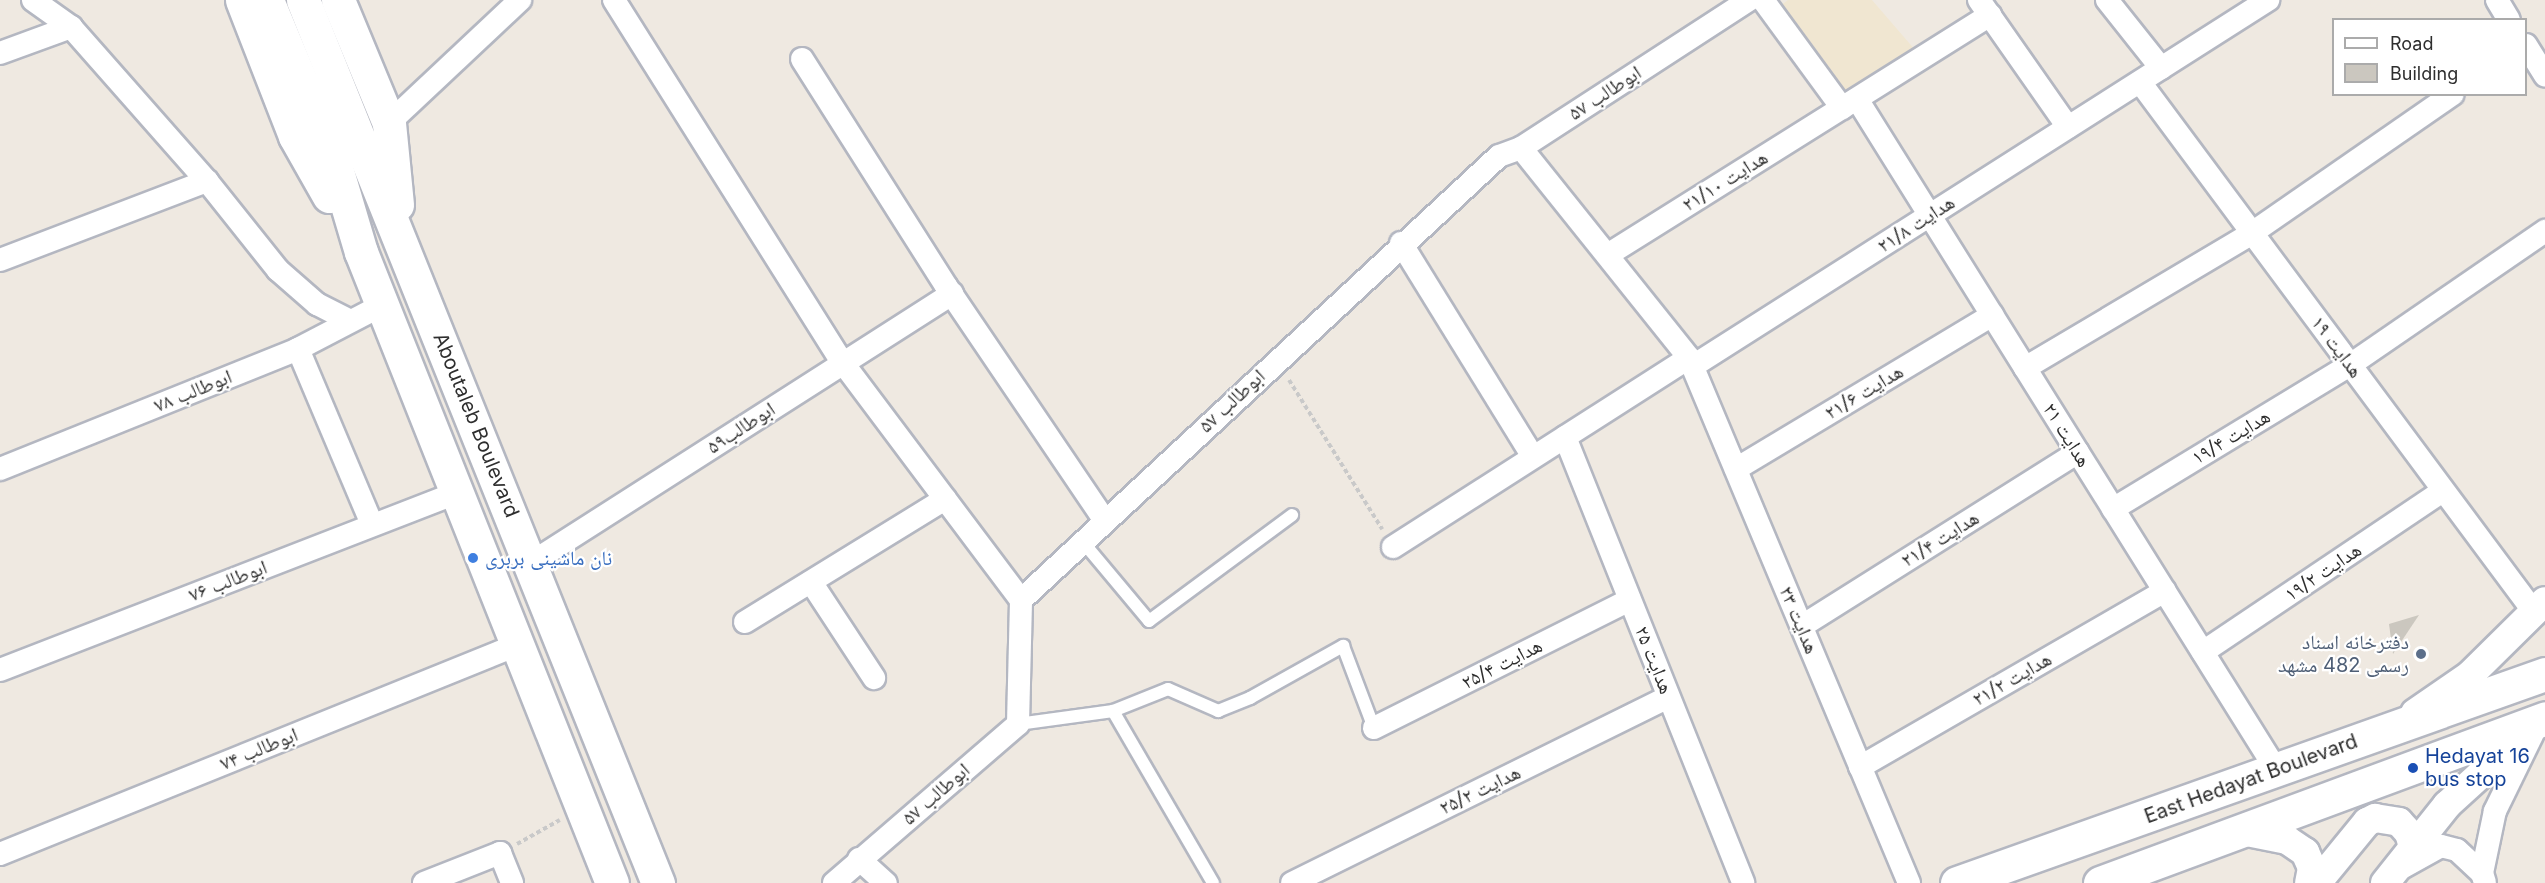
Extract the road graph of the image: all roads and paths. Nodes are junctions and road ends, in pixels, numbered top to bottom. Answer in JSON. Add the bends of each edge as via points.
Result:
{"nodes":[{"id":1,"x":33,"y":0,"type":"edge"},
{"id":2,"x":242,"y":0,"type":"edge"},
{"id":3,"x":267,"y":0,"type":"edge"},
{"id":4,"x":303,"y":0,"type":"edge"},
{"id":5,"x":338,"y":0,"type":"edge"},
{"id":6,"x":520,"y":0,"type":"edge"},
{"id":7,"x":614,"y":0,"type":"edge"},
{"id":8,"x":1749,"y":0,"type":"edge"},
{"id":9,"x":1763,"y":0,"type":"edge"},
{"id":10,"x":2107,"y":0,"type":"edge"},
{"id":11,"x":2268,"y":0,"type":"edge"},
{"id":12,"x":2497,"y":0,"type":"edge"},
{"id":13,"x":1985,"y":8,"type":"edge"},
{"id":14,"x":2508,"y":18,"type":"edge"},
{"id":15,"x":71,"y":27,"type":"junction"},
{"id":16,"x":2534,"y":48,"type":"edge"},
{"id":17,"x":0,"y":53,"type":"edge"},
{"id":18,"x":802,"y":59,"type":"dead end"},
{"id":19,"x":2161,"y":68,"type":"junction"},
{"id":20,"x":2545,"y":76,"type":"edge"},
{"id":21,"x":2140,"y":81,"type":"junction"},
{"id":22,"x":2450,"y":96,"type":"edge"},
{"id":23,"x":1849,"y":104,"type":"junction"},
{"id":24,"x":389,"y":123,"type":"junction"},
{"id":25,"x":2068,"y":127,"type":"junction"},
{"id":26,"x":1521,"y":148,"type":"junction"},
{"id":27,"x":207,"y":182,"type":"junction"},
{"id":28,"x":1930,"y":215,"type":"junction"},
{"id":29,"x":2545,"y":231,"type":"edge"},
{"id":30,"x":2252,"y":233,"type":"junction"},
{"id":31,"x":400,"y":234,"type":"junction"},
{"id":32,"x":1401,"y":243,"type":"junction"},
{"id":33,"x":361,"y":252,"type":"junction"},
{"id":34,"x":1609,"y":254,"type":"junction"},
{"id":35,"x":0,"y":260,"type":"edge"},
{"id":36,"x":952,"y":294,"type":"junction"},
{"id":37,"x":382,"y":305,"type":"junction"},
{"id":38,"x":1992,"y":315,"type":"junction"},
{"id":39,"x":349,"y":320,"type":"junction"},
{"id":40,"x":298,"y":349,"type":"junction"},
{"id":41,"x":1276,"y":360,"type":"junction"},
{"id":42,"x":1691,"y":362,"type":"junction"},
{"id":43,"x":843,"y":363,"type":"junction"},
{"id":44,"x":2350,"y":365,"type":"junction"},
{"id":45,"x":2025,"y":368,"type":"junction"},
{"id":46,"x":1565,"y":437,"type":"junction"},
{"id":47,"x":2078,"y":452,"type":"junction"},
{"id":48,"x":1533,"y":457,"type":"junction"},
{"id":49,"x":0,"y":469,"type":"edge"},
{"id":50,"x":1736,"y":469,"type":"junction"},
{"id":51,"x":2443,"y":491,"type":"junction"},
{"id":52,"x":457,"y":493,"type":"junction"},
{"id":53,"x":945,"y":500,"type":"junction"},
{"id":54,"x":2113,"y":509,"type":"junction"},
{"id":55,"x":1292,"y":515,"type":"dead end"},
{"id":56,"x":1105,"y":521,"type":"junction"},
{"id":57,"x":372,"y":524,"type":"junction"},
{"id":58,"x":1083,"y":542,"type":"junction"},
{"id":59,"x":1393,"y":547,"type":"joint"},
{"id":60,"x":531,"y":563,"type":"junction"},
{"id":61,"x":811,"y":582,"type":"junction"},
{"id":62,"x":2164,"y":591,"type":"junction"},
{"id":63,"x":1021,"y":600,"type":"junction"},
{"id":64,"x":1630,"y":600,"type":"junction"},
{"id":65,"x":2540,"y":607,"type":"edge"},
{"id":66,"x":745,"y":622,"type":"dead end"},
{"id":67,"x":1802,"y":626,"type":"junction"},
{"id":68,"x":517,"y":645,"type":"junction"},
{"id":69,"x":2203,"y":652,"type":"junction"},
{"id":70,"x":0,"y":670,"type":"edge"},
{"id":71,"x":2545,"y":674,"type":"edge"},
{"id":72,"x":874,"y":678,"type":"dead end"},
{"id":73,"x":1668,"y":696,"type":"junction"},
{"id":74,"x":1113,"y":711,"type":"junction"},
{"id":75,"x":2542,"y":719,"type":"edge"},
{"id":76,"x":1018,"y":724,"type":"junction"},
{"id":77,"x":1374,"y":728,"type":"joint"},
{"id":78,"x":2391,"y":730,"type":"junction"},
{"id":79,"x":1860,"y":767,"type":"junction"},
{"id":80,"x":2277,"y":771,"type":"junction"},
{"id":81,"x":582,"y":808,"type":"junction"},
{"id":82,"x":2242,"y":831,"type":"junction"},
{"id":83,"x":2413,"y":847,"type":"junction"},
{"id":84,"x":500,"y":853,"type":"junction"},
{"id":85,"x":0,"y":854,"type":"edge"},
{"id":86,"x":859,"y":860,"type":"junction"},
{"id":87,"x":606,"y":870,"type":"edge"},
{"id":88,"x":2390,"y":878,"type":"edge"},
{"id":89,"x":2484,"y":878,"type":"edge"},
{"id":90,"x":424,"y":883,"type":"edge"},
{"id":91,"x":512,"y":883,"type":"edge"},
{"id":92,"x":621,"y":883,"type":"edge"},
{"id":93,"x":658,"y":883,"type":"edge"},
{"id":94,"x":834,"y":883,"type":"edge"},
{"id":95,"x":886,"y":883,"type":"edge"},
{"id":96,"x":1213,"y":883,"type":"edge"},
{"id":97,"x":1292,"y":883,"type":"edge"},
{"id":98,"x":1743,"y":883,"type":"edge"},
{"id":99,"x":1909,"y":883,"type":"edge"},
{"id":100,"x":1957,"y":883,"type":"edge"},
{"id":101,"x":2100,"y":883,"type":"edge"},
{"id":102,"x":2309,"y":883,"type":"edge"},
{"id":103,"x":2317,"y":883,"type":"edge"}],
"edges":[{"from":1,"to":15,"type":"street"},
{"from":2,"to":33,"type":"main road","via":[[295,136]]},
{"from":3,"to":33,"type":"main road","via":[[334,161]]},
{"from":4,"to":31,"type":"main road","name":"Aboutaleb Boulevard"},
{"from":5,"to":24,"type":"main road"},
{"from":6,"to":24,"type":"street"},
{"from":7,"to":43,"type":"street"},
{"from":8,"to":26,"type":"street","name":"ابوطالب ۵۷"},
{"from":9,"to":23,"type":"street","name":"هدایت ۲۱"},
{"from":10,"to":19,"type":"street"},
{"from":11,"to":19,"type":"street","name":"هدایت ۲۱/۸"},
{"from":12,"to":14,"type":"street"},
{"from":13,"to":23,"type":"street","name":"هدایت ۲۱/۱۰"},
{"from":13,"to":25,"type":"street"},
{"from":15,"to":17,"type":"street"},
{"from":15,"to":27,"type":"street"},
{"from":16,"to":20,"type":"street"},
{"from":18,"to":36,"type":"street"},
{"from":19,"to":21,"type":"street","name":"هدایت ۲۱/۸"},
{"from":21,"to":25,"type":"street","name":"هدایت ۲۱/۸"},
{"from":21,"to":30,"type":"street","name":"هدایت ۱۹"},
{"from":22,"to":30,"type":"street"},
{"from":23,"to":28,"type":"street","name":"هدایت ۲۱"},
{"from":23,"to":34,"type":"street","name":"هدایت ۲۱/۱۰"},
{"from":24,"to":31,"type":"main road"},
{"from":25,"to":28,"type":"street","name":"هدایت ۲۱/۸"},
{"from":26,"to":32,"type":"street","name":"ابوطالب ۵۷","via":[[1499,156]]},
{"from":26,"to":34,"type":"street","name":"هدایت ۲۳"},
{"from":27,"to":35,"type":"street"},
{"from":27,"to":39,"type":"street","via":[[278,270],[317,304]]},
{"from":28,"to":38,"type":"street","name":"هدایت ۲۱"},
{"from":28,"to":42,"type":"street","name":"هدایت ۲۱/۸"},
{"from":29,"to":44,"type":"street","name":"هدایت ۱۹/۴"},
{"from":30,"to":44,"type":"street","name":"هدایت ۱۹"},
{"from":30,"to":45,"type":"street"},
{"from":31,"to":60,"type":"main road","name":"Aboutaleb Boulevard"},
{"from":32,"to":41,"type":"street","name":"ابوطالب ۵۷"},
{"from":32,"to":48,"type":"street"},
{"from":33,"to":37,"type":"main road"},
{"from":34,"to":42,"type":"street","name":"هدایت ۲۳"},
{"from":36,"to":43,"type":"street","name":"ابوطالب۵۹"},
{"from":36,"to":56,"type":"street"},
{"from":37,"to":39,"type":"street","name":"ابوطالب ۷۸"},
{"from":37,"to":52,"type":"main road"},
{"from":38,"to":45,"type":"street","name":"هدایت ۲۱"},
{"from":38,"to":50,"type":"street","name":"هدایت ۲۱/۶"},
{"from":39,"to":40,"type":"street","name":"ابوطالب ۷۸"},
{"from":40,"to":49,"type":"street","name":"ابوطالب ۷۸"},
{"from":40,"to":57,"type":"street"},
{"from":41,"to":56,"type":"street","name":"ابوطالب ۵۷"},
{"from":41,"to":59,"type":"path"},
{"from":42,"to":46,"type":"street","name":"هدایت ۲۱/۸"},
{"from":42,"to":50,"type":"street","name":"هدایت ۲۳"},
{"from":43,"to":53,"type":"street"},
{"from":43,"to":60,"type":"street","name":"ابوطالب۵۹"},
{"from":44,"to":51,"type":"street","name":"هدایت ۱۹"},
{"from":44,"to":54,"type":"street","name":"هدایت ۱۹/۴"},
{"from":45,"to":47,"type":"street","name":"هدایت ۲۱"},
{"from":46,"to":48,"type":"street","name":"هدایت ۲۱/۸"},
{"from":46,"to":64,"type":"street","name":"هدایت ۲۵"},
{"from":47,"to":54,"type":"street","name":"هدایت ۲۱"},
{"from":47,"to":67,"type":"street","name":"هدایت ۲۱/۴"},
{"from":48,"to":59,"type":"street","name":"هدایت ۲۱/۸"},
{"from":50,"to":67,"type":"street","name":"هدایت ۲۳"},
{"from":51,"to":65,"type":"street","name":"هدایت ۱۹"},
{"from":51,"to":69,"type":"street","name":"هدایت ۱۹/۲"},
{"from":52,"to":57,"type":"street","name":"ابوطالب ۷۶"},
{"from":52,"to":68,"type":"main road"},
{"from":53,"to":61,"type":"street"},
{"from":53,"to":63,"type":"street"},
{"from":54,"to":62,"type":"street","name":"هدایت ۲۱"},
{"from":55,"to":58,"type":"lane","via":[[1149,621]]},
{"from":56,"to":58,"type":"street","name":"ابوطالب ۵۷"},
{"from":57,"to":70,"type":"street","name":"ابوطالب ۷۶"},
{"from":58,"to":63,"type":"street","name":"ابوطالب ۵۷"},
{"from":60,"to":93,"type":"main road","name":"Aboutaleb Boulevard"},
{"from":61,"to":66,"type":"street"},
{"from":61,"to":72,"type":"street"},
{"from":62,"to":69,"type":"street","name":"هدایت ۲۱"},
{"from":62,"to":79,"type":"street","name":"هدایت ۲۱/۲"},
{"from":63,"to":76,"type":"street"},
{"from":64,"to":73,"type":"street","name":"هدایت ۲۵"},
{"from":64,"to":77,"type":"street","name":"هدایت ۲۵/۴"},
{"from":65,"to":78,"type":"street","via":[[2470,675]]},
{"from":67,"to":79,"type":"street","name":"هدایت ۲۳"},
{"from":68,"to":81,"type":"main road"},
{"from":68,"to":85,"type":"street","name":"ابوطالب ۷۴"},
{"from":69,"to":80,"type":"street","name":"هدایت ۲۱"},
{"from":71,"to":78,"type":"main road","name":"East Hedayat Boulevard"},
{"from":73,"to":97,"type":"street","name":"هدایت ۲۵/۲"},
{"from":73,"to":98,"type":"street","name":"هدایت ۲۵"},
{"from":74,"to":76,"type":"lane"},
{"from":74,"to":77,"type":"lane","via":[[1168,689],[1218,711],[1250,698],[1343,646]]},
{"from":74,"to":96,"type":"lane"},
{"from":75,"to":82,"type":"main road"},
{"from":75,"to":83,"type":"street","via":[[2447,805]]},
{"from":75,"to":89,"type":"street","via":[[2495,811]]},
{"from":76,"to":86,"type":"street","name":"ابوطالب ۵۷"},
{"from":78,"to":80,"type":"main road","name":"East Hedayat Boulevard"},
{"from":79,"to":99,"type":"street","name":"هدایت ۲۳"},
{"from":80,"to":100,"type":"main road","name":"East Hedayat Boulevard"},
{"from":81,"to":84,"type":"path"},
{"from":81,"to":87,"type":"main road"},
{"from":82,"to":101,"type":"main road"},
{"from":82,"to":102,"type":"street","via":[[2287,840],[2305,852],[2312,868]]},
{"from":83,"to":88,"type":"street"},
{"from":83,"to":103,"type":"street","via":[[2409,833],[2399,822],[2375,818],[2367,822]]},
{"from":84,"to":90,"type":"street"},
{"from":84,"to":91,"type":"street"},
{"from":86,"to":94,"type":"street","name":"ابوطالب ۵۷"},
{"from":86,"to":95,"type":"street"},
{"from":87,"to":92,"type":"main road","via":[[614,864]]},
{"from":88,"to":89,"type":"street","via":[[2442,846],[2457,850]]}]}
